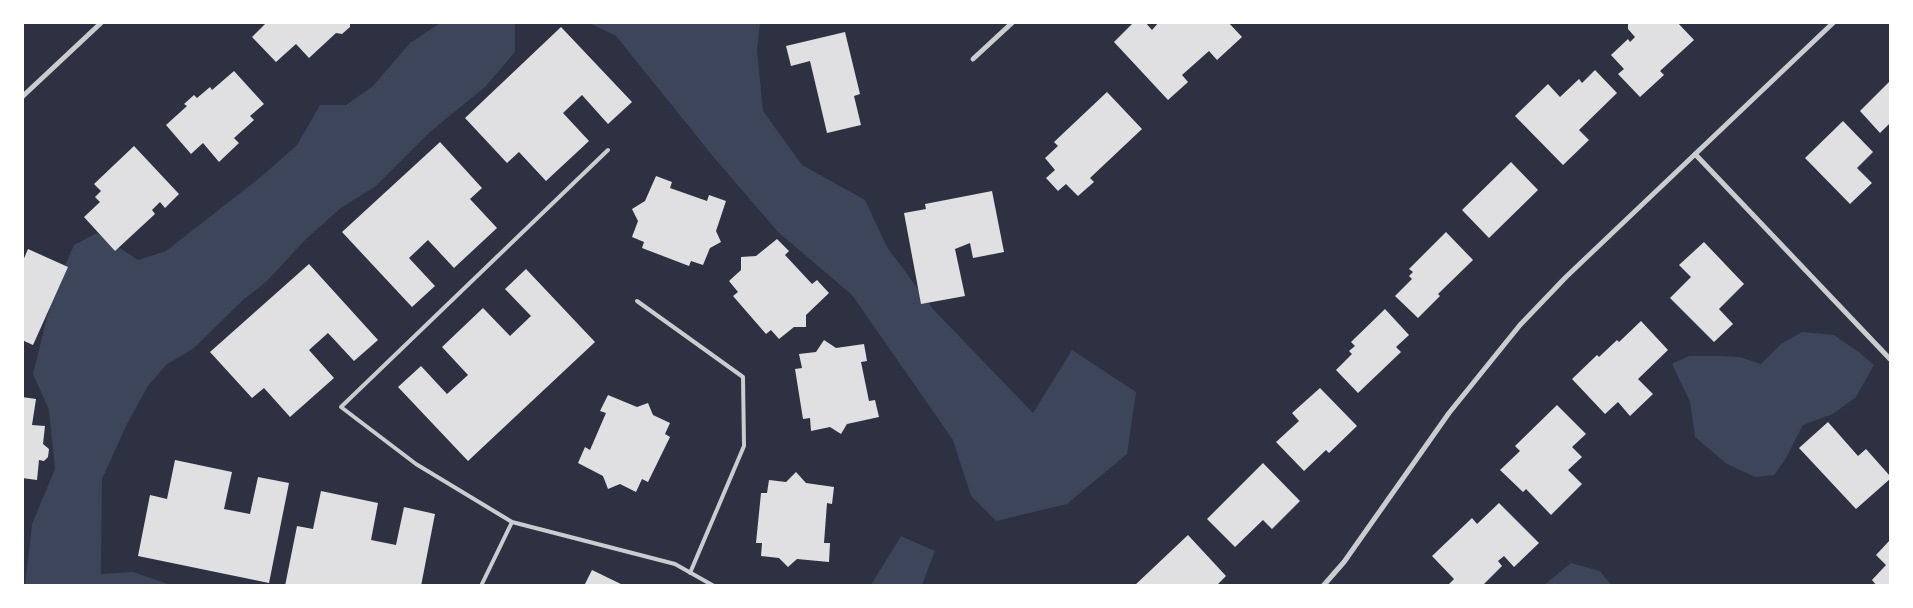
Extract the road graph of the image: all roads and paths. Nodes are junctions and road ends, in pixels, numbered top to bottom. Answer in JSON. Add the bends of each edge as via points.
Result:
{"nodes":[{"id":1,"x":102,"y":22,"type":"edge"},
{"id":2,"x":1013,"y":22,"type":"edge"},
{"id":3,"x":1834,"y":22,"type":"edge"},
{"id":4,"x":973,"y":59,"type":"dead end"},
{"id":5,"x":22,"y":97,"type":"edge"},
{"id":6,"x":608,"y":150,"type":"dead end"},
{"id":7,"x":1695,"y":154,"type":"junction"},
{"id":8,"x":638,"y":301,"type":"dead end"},
{"id":9,"x":1890,"y":359,"type":"edge"},
{"id":10,"x":512,"y":522,"type":"junction"},
{"id":11,"x":690,"y":572,"type":"junction"},
{"id":12,"x":481,"y":586,"type":"edge"},
{"id":13,"x":714,"y":586,"type":"edge"},
{"id":14,"x":1323,"y":586,"type":"edge"}],
"edges":[{"from":1,"to":5,"type":"street"},
{"from":2,"to":4,"type":"street"},
{"from":3,"to":7,"type":"street"},
{"from":6,"to":10,"type":"lane","via":[[341,407],[416,464]]},
{"from":7,"to":9,"type":"street"},
{"from":7,"to":14,"type":"street","via":[[1566,277],[1520,326],[1449,413],[1344,562]]},
{"from":8,"to":11,"type":"lane","via":[[743,377],[744,446]]},
{"from":10,"to":11,"type":"lane","via":[[676,564]]},
{"from":10,"to":12,"type":"lane"},
{"from":11,"to":13,"type":"lane"}]}
